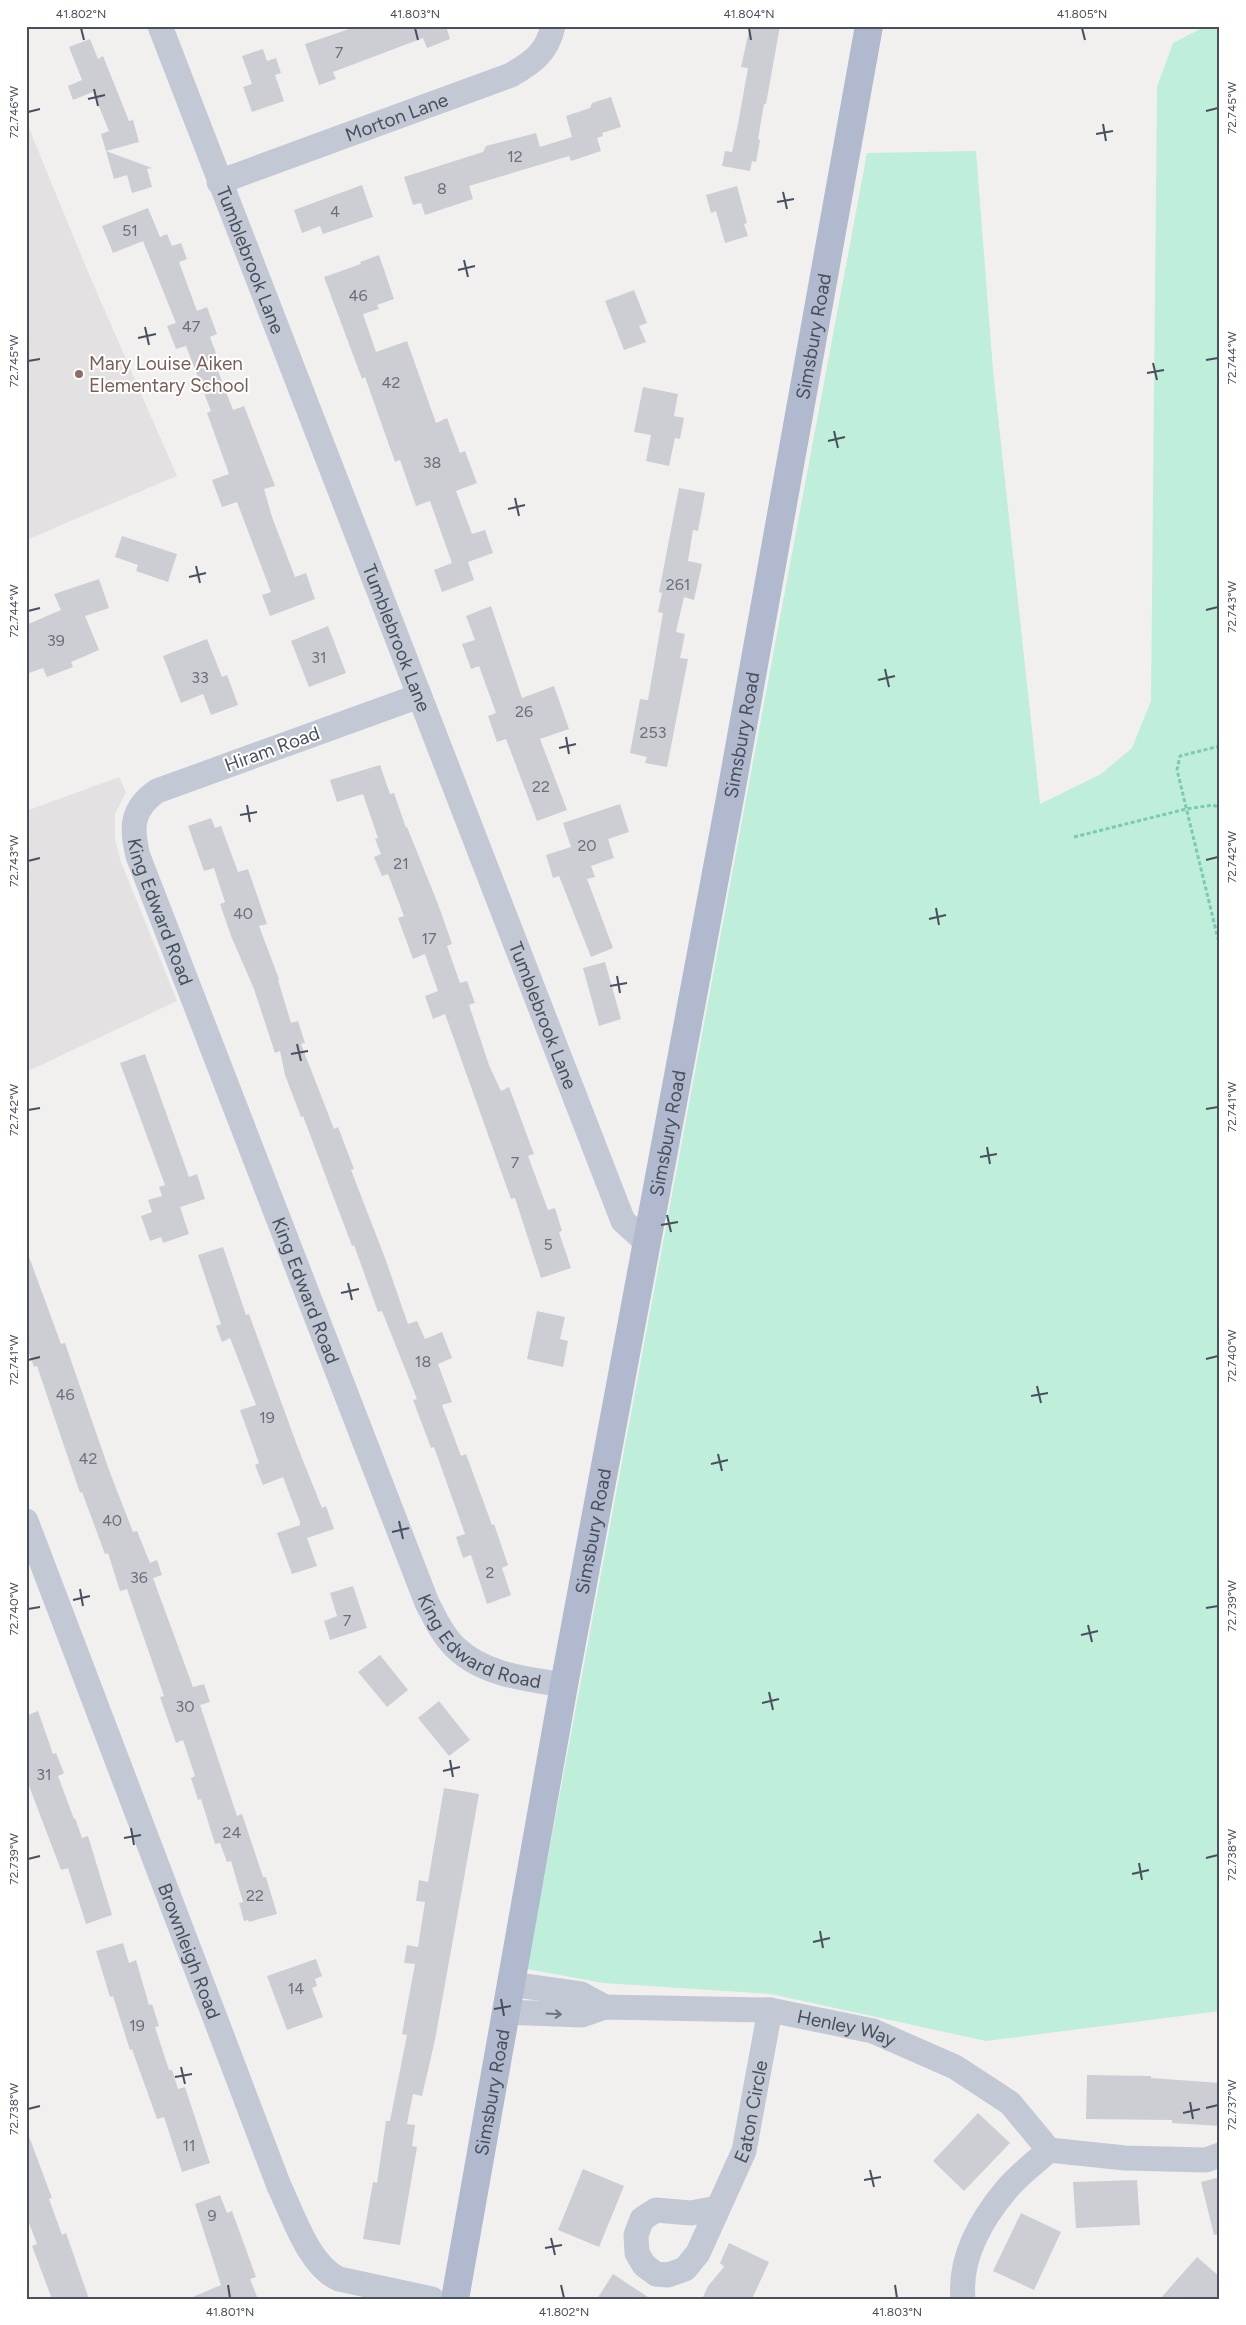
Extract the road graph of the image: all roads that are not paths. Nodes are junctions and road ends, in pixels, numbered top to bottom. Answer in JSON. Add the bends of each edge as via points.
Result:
{"nodes":[{"id":1,"x":160,"y":26,"type":"edge"},
{"id":2,"x":553,"y":26,"type":"edge"},
{"id":3,"x":870,"y":26,"type":"edge"},
{"id":4,"x":219,"y":182,"type":"junction"},
{"id":5,"x":419,"y":696,"type":"junction"},
{"id":6,"x":136,"y":816,"type":"joint"},
{"id":7,"x":646,"y":1242,"type":"junction"},
{"id":8,"x":26,"y":1521,"type":"edge"},
{"id":9,"x":564,"y":1685,"type":"junction"},
{"id":10,"x":510,"y":1984,"type":"junction"},
{"id":11,"x":605,"y":2007,"type":"junction"},
{"id":12,"x":770,"y":2010,"type":"junction"},
{"id":13,"x":505,"y":2012,"type":"junction"},
{"id":14,"x":1049,"y":2150,"type":"junction"},
{"id":15,"x":1220,"y":2156,"type":"edge"},
{"id":16,"x":717,"y":2208,"type":"dead end"},
{"id":17,"x":432,"y":2299,"type":"edge"},
{"id":18,"x":454,"y":2299,"type":"edge"},
{"id":19,"x":963,"y":2299,"type":"edge"}],
"edges":[{"from":1,"to":4,"type":"street","name":"Tumblebrook Lane"},
{"from":2,"to":4,"type":"street","name":"Morton Lane","via":[[550,38],[537,59],[511,75]]},
{"from":3,"to":7,"type":"main road","name":"Simsbury Road"},
{"from":4,"to":5,"type":"street","name":"Tumblebrook Lane"},
{"from":5,"to":6,"type":"street","name":"Hiram Road","via":[[157,791],[148,797]]},
{"from":5,"to":7,"type":"street","name":"Tumblebrook Lane","via":[[623,1221]]},
{"from":6,"to":9,"type":"street","name":"King Edward Road","via":[[133,829],[138,856],[427,1603],[456,1648],[477,1663],[499,1673]]},
{"from":7,"to":9,"type":"main road","name":"Simsbury Road"},
{"from":8,"to":17,"type":"street","name":"Brownleigh Road","via":[[279,2186],[312,2253],[328,2274],[340,2279]]},
{"from":9,"to":10,"type":"main road","name":"Simsbury Road"},
{"from":10,"to":11,"type":"street","name":"Henley Way","via":[[581,1994]]},
{"from":10,"to":13,"type":"main road","name":"Simsbury Road"},
{"from":11,"to":12,"type":"street","name":"Henley Way"},
{"from":13,"to":11,"type":"street","name":"Henley Way","one_way":true,"via":[[582,2015]]},
{"from":12,"to":14,"type":"street","name":"Henley Way","via":[[873,2031],[955,2067],[1010,2102]]},
{"from":12,"to":16,"type":"street","name":"Eaton Circle","via":[[744,2151]]},
{"from":13,"to":18,"type":"main road","name":"Simsbury Road"},
{"from":14,"to":15,"type":"street","via":[[1125,2158],[1206,2160]]},
{"from":14,"to":19,"type":"street","via":[[1007,2189],[973,2240],[961,2281]]}]}
